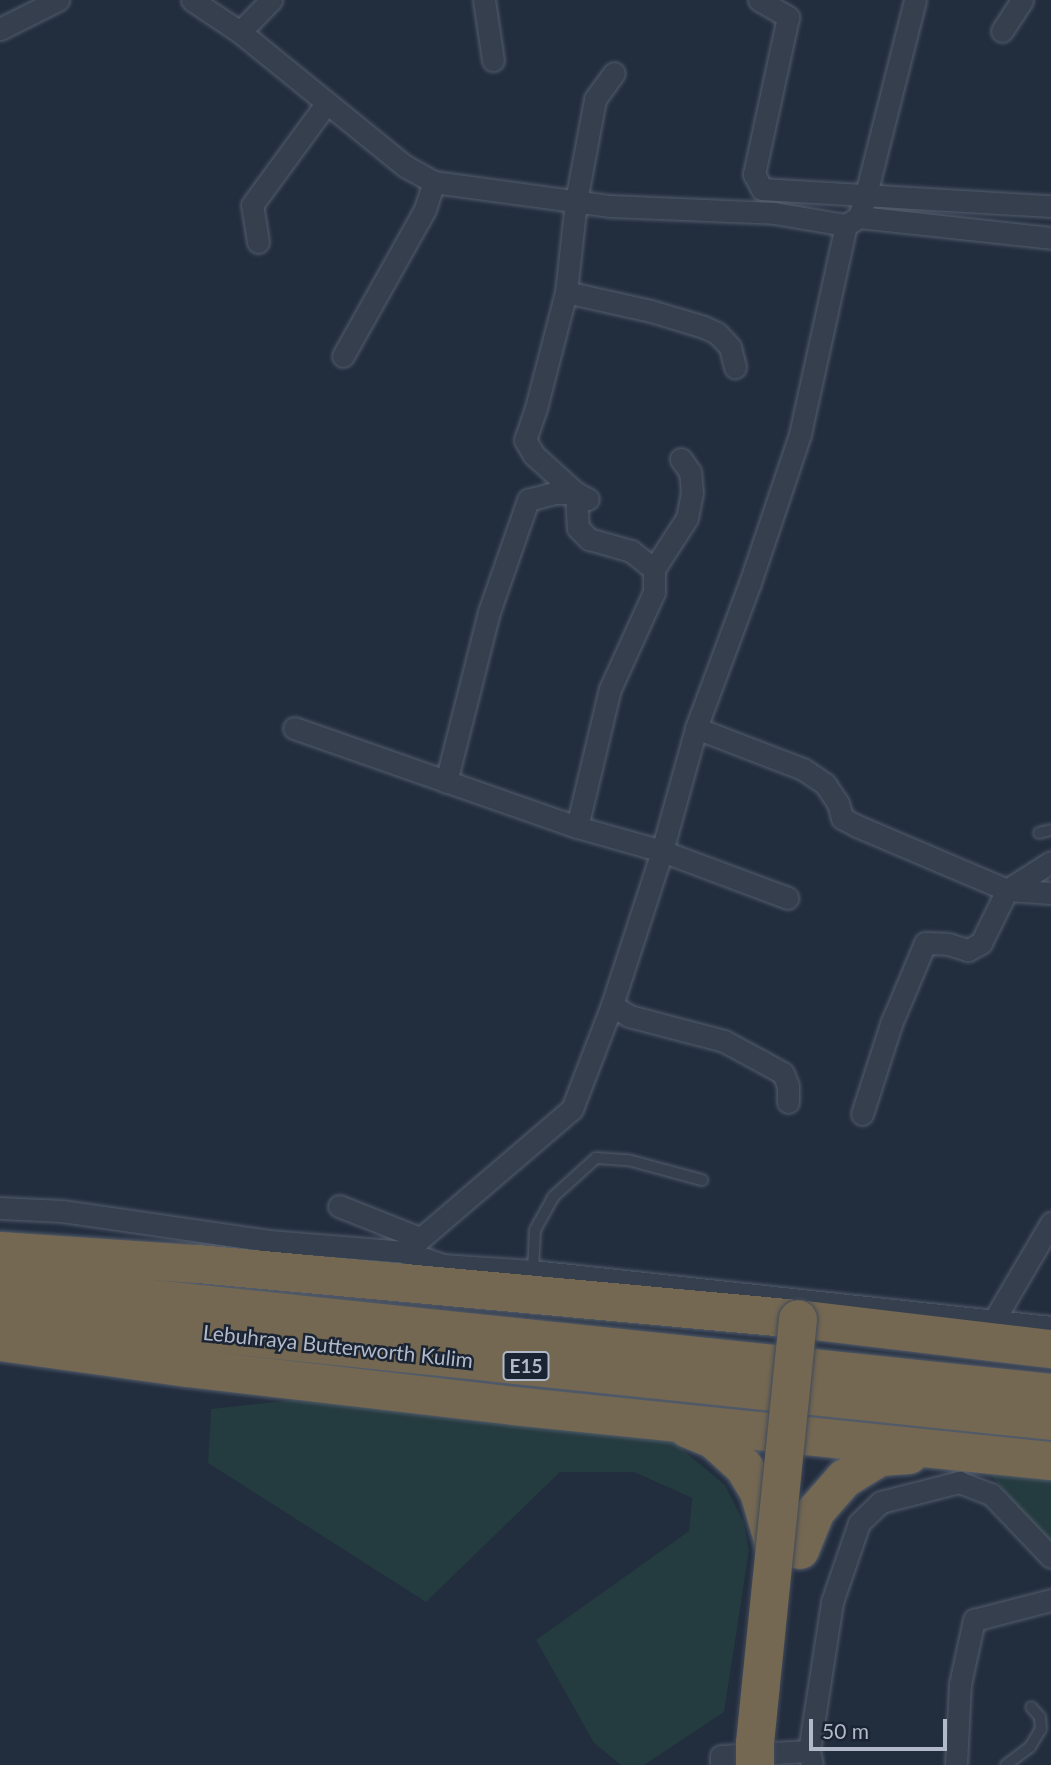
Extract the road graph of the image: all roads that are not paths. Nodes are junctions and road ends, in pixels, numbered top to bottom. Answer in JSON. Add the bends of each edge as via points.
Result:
{"nodes":[{"id":1,"x":58,"y":0,"type":"edge"},
{"id":2,"x":191,"y":0,"type":"edge"},
{"id":3,"x":271,"y":0,"type":"edge"},
{"id":4,"x":484,"y":0,"type":"edge"},
{"id":5,"x":759,"y":0,"type":"edge"},
{"id":6,"x":915,"y":0,"type":"edge"},
{"id":7,"x":1022,"y":0,"type":"edge"},
{"id":8,"x":0,"y":29,"type":"edge"},
{"id":9,"x":1002,"y":31,"type":"dead end"},
{"id":10,"x":240,"y":32,"type":"junction"},
{"id":11,"x":493,"y":60,"type":"dead end"},
{"id":12,"x":614,"y":73,"type":"dead end"},
{"id":13,"x":326,"y":104,"type":"junction"},
{"id":14,"x":434,"y":182,"type":"junction"},
{"id":15,"x":866,"y":194,"type":"junction"},
{"id":16,"x":576,"y":201,"type":"junction"},
{"id":17,"x":1051,"y":206,"type":"edge"},
{"id":18,"x":852,"y":221,"type":"junction"},
{"id":19,"x":1051,"y":238,"type":"edge"},
{"id":20,"x":258,"y":242,"type":"dead end"},
{"id":21,"x":565,"y":292,"type":"junction"},
{"id":22,"x":344,"y":356,"type":"dead end"},
{"id":23,"x":735,"y":367,"type":"dead end"},
{"id":24,"x":681,"y":459,"type":"dead end"},
{"id":25,"x":582,"y":496,"type":"junction"},
{"id":26,"x":654,"y":569,"type":"junction"},
{"id":27,"x":293,"y":728,"type":"dead end"},
{"id":28,"x":696,"y":728,"type":"junction"},
{"id":29,"x":446,"y":782,"type":"junction"},
{"id":30,"x":578,"y":827,"type":"junction"},
{"id":31,"x":1051,"y":830,"type":"edge"},
{"id":32,"x":1038,"y":833,"type":"dead end"},
{"id":33,"x":663,"y":850,"type":"junction"},
{"id":34,"x":1051,"y":862,"type":"edge"},
{"id":35,"x":1007,"y":890,"type":"junction"},
{"id":36,"x":1051,"y":893,"type":"edge"},
{"id":37,"x":788,"y":898,"type":"dead end"},
{"id":38,"x":612,"y":1005,"type":"junction"},
{"id":39,"x":788,"y":1102,"type":"dead end"},
{"id":40,"x":862,"y":1114,"type":"dead end"},
{"id":41,"x":702,"y":1180,"type":"dead end"},
{"id":42,"x":340,"y":1206,"type":"dead end"},
{"id":43,"x":0,"y":1208,"type":"edge"},
{"id":44,"x":1051,"y":1223,"type":"edge"},
{"id":45,"x":412,"y":1245,"type":"junction"},
{"id":46,"x":0,"y":1251,"type":"edge"},
{"id":47,"x":533,"y":1270,"type":"junction"},
{"id":48,"x":0,"y":1283,"type":"edge"},
{"id":49,"x":0,"y":1311,"type":"edge"},
{"id":50,"x":811,"y":1320,"type":"junction"},
{"id":51,"x":994,"y":1320,"type":"junction"},
{"id":52,"x":1051,"y":1327,"type":"edge"},
{"id":53,"x":0,"y":1342,"type":"edge"},
{"id":54,"x":1051,"y":1349,"type":"edge"},
{"id":55,"x":1051,"y":1393,"type":"edge"},
{"id":56,"x":1051,"y":1421,"type":"edge"},
{"id":57,"x":673,"y":1423,"type":"junction"},
{"id":58,"x":799,"y":1436,"type":"junction"},
{"id":59,"x":970,"y":1453,"type":"junction"},
{"id":60,"x":1051,"y":1461,"type":"edge"},
{"id":61,"x":787,"y":1549,"type":"junction"},
{"id":62,"x":1051,"y":1557,"type":"edge"},
{"id":63,"x":1051,"y":1600,"type":"edge"},
{"id":64,"x":1031,"y":1707,"type":"dead end"},
{"id":65,"x":801,"y":1760,"type":"edge"},
{"id":66,"x":721,"y":1765,"type":"edge"},
{"id":67,"x":755,"y":1765,"type":"edge"},
{"id":68,"x":956,"y":1765,"type":"edge"},
{"id":69,"x":1006,"y":1765,"type":"edge"}],
"edges":[{"from":1,"to":8,"type":"street"},
{"from":2,"to":10,"type":"street"},
{"from":3,"to":10,"type":"street"},
{"from":4,"to":11,"type":"street"},
{"from":5,"to":15,"type":"street","via":[[788,17],[754,174],[762,188],[774,191]]},
{"from":6,"to":15,"type":"street"},
{"from":7,"to":9,"type":"street"},
{"from":10,"to":13,"type":"street"},
{"from":12,"to":16,"type":"street","via":[[595,100]]},
{"from":13,"to":14,"type":"street","via":[[405,166]]},
{"from":13,"to":20,"type":"street","via":[[252,205]]},
{"from":14,"to":16,"type":"street"},
{"from":14,"to":22,"type":"street","via":[[425,209]]},
{"from":15,"to":17,"type":"street"},
{"from":15,"to":18,"type":"street"},
{"from":16,"to":18,"type":"street"},
{"from":16,"to":21,"type":"street"},
{"from":18,"to":19,"type":"street"},
{"from":18,"to":28,"type":"street","via":[[800,434]]},
{"from":21,"to":23,"type":"street","via":[[710,330],[730,347]]},
{"from":21,"to":25,"type":"street","via":[[525,440],[534,455]]},
{"from":24,"to":26,"type":"street","via":[[690,472],[687,518]]},
{"from":25,"to":26,"type":"street","via":[[579,528],[589,539],[631,551]]},
{"from":25,"to":29,"type":"street","via":[[555,493],[528,500],[489,612]]},
{"from":26,"to":30,"type":"street","via":[[654,592],[610,690]]},
{"from":27,"to":29,"type":"street"},
{"from":28,"to":33,"type":"street"},
{"from":28,"to":35,"type":"street","via":[[803,769],[825,784],[842,818]]},
{"from":29,"to":30,"type":"street"},
{"from":30,"to":33,"type":"street"},
{"from":31,"to":32,"type":"lane"},
{"from":33,"to":37,"type":"street"},
{"from":33,"to":38,"type":"street"},
{"from":34,"to":35,"type":"street"},
{"from":35,"to":36,"type":"street"},
{"from":35,"to":40,"type":"street","via":[[981,943],[968,950],[925,943],[891,1024]]},
{"from":38,"to":39,"type":"street","via":[[629,1016],[724,1041],[783,1073]]},
{"from":38,"to":45,"type":"street","via":[[572,1109]]},
{"from":41,"to":47,"type":"lane","via":[[628,1160],[596,1158],[553,1197],[535,1230]]},
{"from":42,"to":45,"type":"street"},
{"from":43,"to":45,"type":"street","via":[[62,1211],[270,1241]]},
{"from":44,"to":51,"type":"street"},
{"from":45,"to":47,"type":"street","via":[[443,1265]]},
{"from":46,"to":50,"type":"highway","via":[[198,1264]]},
{"from":47,"to":51,"type":"street"},
{"from":48,"to":55,"type":"highway","name":"Lebuhraya Butterworth Kulim","number":"E15"},
{"from":49,"to":56,"type":"highway","name":"Lebuhraya Butterworth Kulim","number":"E15"},
{"from":50,"to":54,"type":"highway"},
{"from":50,"to":58,"type":"highway","bridge":true},
{"from":51,"to":52,"type":"street"},
{"from":53,"to":57,"type":"highway"},
{"from":57,"to":58,"type":"highway"},
{"from":57,"to":61,"type":"highway","via":[[713,1439],[744,1466]]},
{"from":58,"to":59,"type":"highway"},
{"from":58,"to":61,"type":"highway","bridge":true},
{"from":59,"to":60,"type":"highway"},
{"from":59,"to":61,"type":"highway","via":[[880,1457],[844,1479]]},
{"from":61,"to":65,"type":"highway"},
{"from":61,"to":67,"type":"highway","bridge":true},
{"from":62,"to":65,"type":"street","via":[[991,1494],[959,1482],[881,1502],[859,1523],[832,1602]]},
{"from":63,"to":68,"type":"street","via":[[974,1620],[960,1684]]},
{"from":64,"to":69,"type":"lane","via":[[1040,1717],[1041,1729],[1030,1746]]},
{"from":65,"to":66,"type":"street","via":[[721,1755]]}]}
